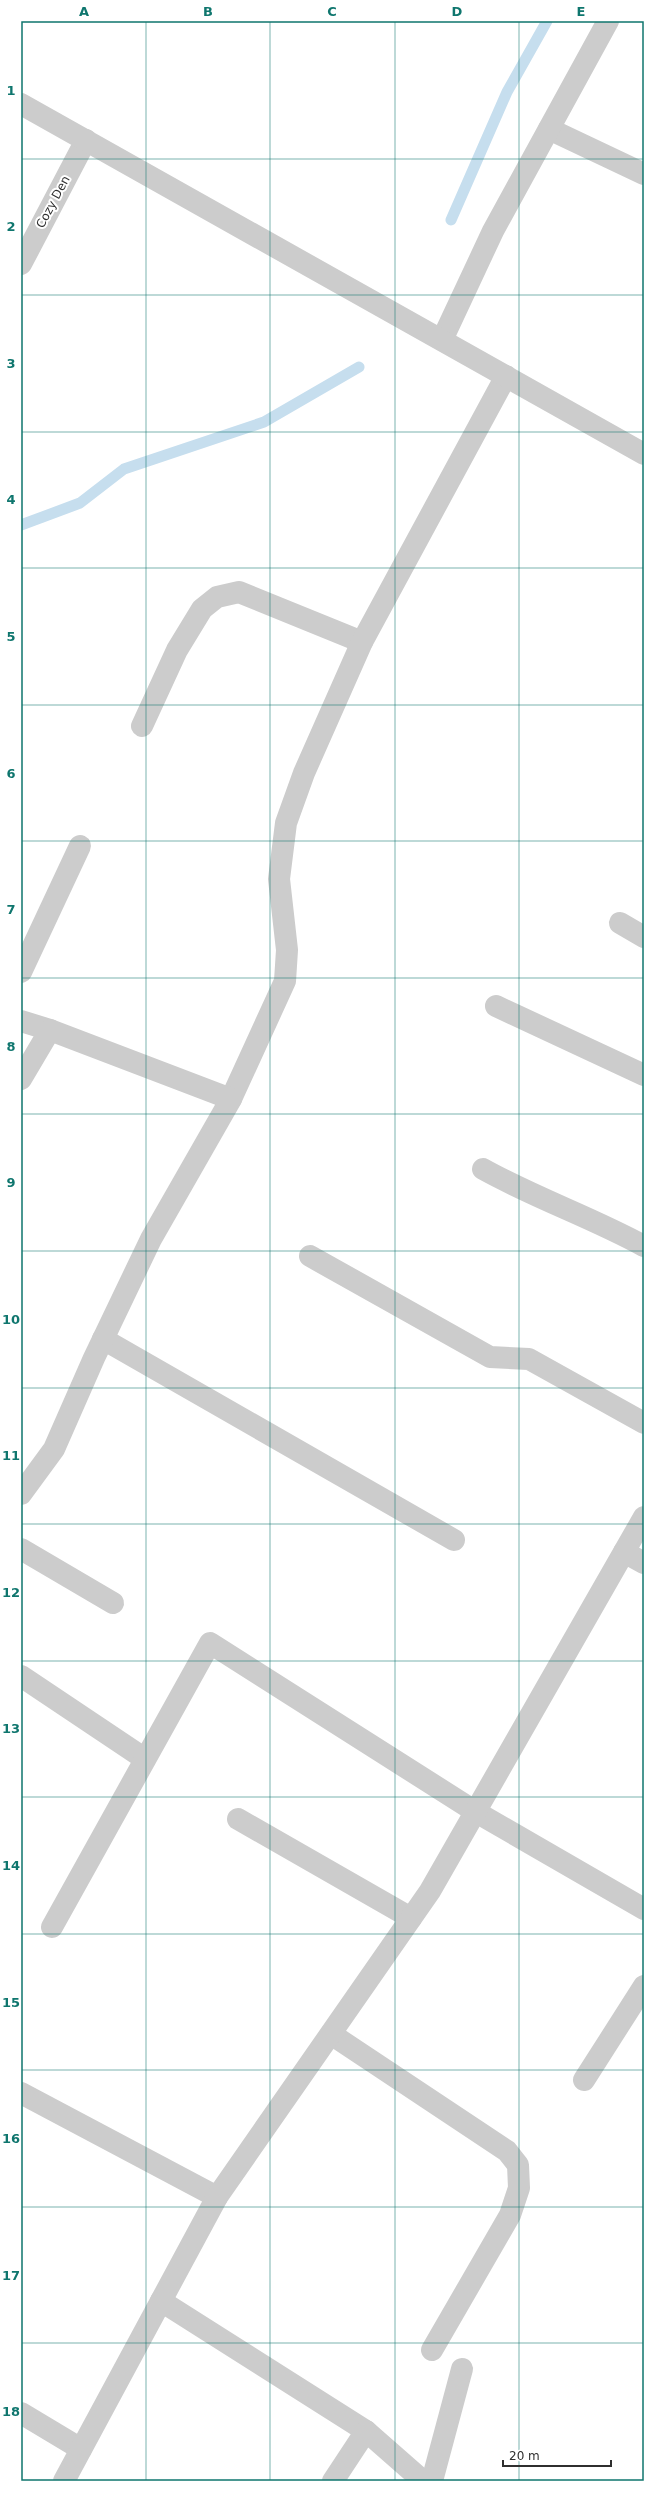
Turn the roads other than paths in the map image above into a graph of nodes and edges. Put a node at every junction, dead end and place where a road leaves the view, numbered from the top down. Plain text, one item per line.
1 (608, 21) edge
2 (21, 104) edge
3 (549, 129) junction
4 (86, 140) junction
5 (644, 174) edge
6 (21, 264) edge
7 (442, 340) junction
8 (506, 376) junction
9 (644, 454) edge
10 (362, 642) junction
11 (142, 726) dead end
12 (80, 846) dead end
13 (620, 923) dead end
14 (644, 937) edge
15 (21, 972) edge
16 (496, 1006) dead end
17 (21, 1020) edge
18 (50, 1030) junction
19 (644, 1075) edge
20 (21, 1079) edge
21 (231, 1099) junction
22 (482, 1169) dead end
23 (644, 1246) edge
24 (310, 1256) dead end
25 (103, 1339) junction
26 (644, 1423) edge
27 (21, 1494) edge
28 (644, 1517) edge
29 (454, 1540) dead end
30 (21, 1549) edge
31 (624, 1552) junction
32 (644, 1563) edge
33 (113, 1603) dead end
34 (21, 1676) edge
35 (145, 1759) junction
36 (476, 1812) junction
37 (238, 1819) dead end
38 (644, 1909) edge
39 (412, 1918) junction
40 (52, 1927) dead end
41 (644, 1986) edge
42 (330, 2034) junction
43 (584, 2080) dead end
44 (21, 2093) edge
45 (217, 2197) junction
46 (161, 2301) junction
47 (432, 2350) dead end
48 (462, 2369) dead end
49 (21, 2413) edge
50 (366, 2431) junction
51 (81, 2449) junction
52 (64, 2481) edge
53 (333, 2481) edge
54 (423, 2481) edge
55 (432, 2481) edge

1 - 3 street
2 - 4 street
3 - 5 street
3 - 7 street
4 - 6 street, Cozy Den
4 - 7 street
7 - 8 street
8 - 9 street
8 - 10 street
10 - 11 street
10 - 21 street
12 - 15 street
13 - 14 street
16 - 19 street
17 - 18 street
18 - 20 street
18 - 21 street
21 - 25 street
22 - 23 street
24 - 26 street
25 - 27 street
25 - 29 street
28 - 31 street
30 - 33 street
31 - 32 street
31 - 36 street
34 - 35 street
35 - 36 street
35 - 40 street
36 - 38 street
36 - 39 street
37 - 39 street
39 - 42 street
41 - 43 street
42 - 45 street
42 - 47 street
44 - 45 street
45 - 46 street
46 - 50 street
46 - 51 street
48 - 55 street
49 - 51 street
50 - 53 street
50 - 54 street
51 - 52 street

